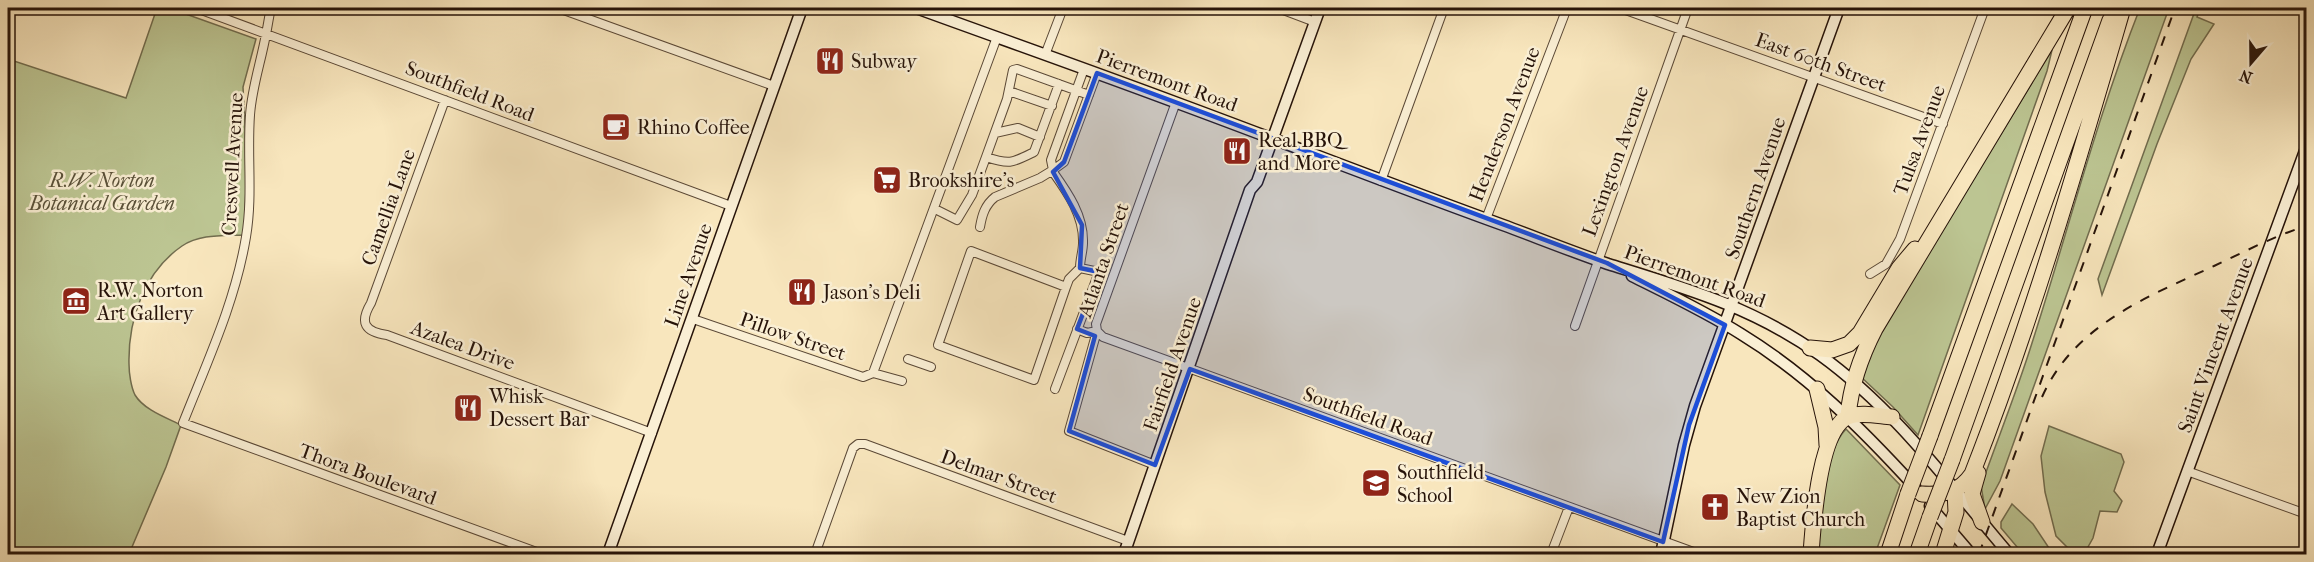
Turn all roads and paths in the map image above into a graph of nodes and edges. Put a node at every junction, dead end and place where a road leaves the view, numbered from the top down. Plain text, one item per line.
1 (196, 8) edge
2 (271, 8) edge
3 (558, 8) edge
4 (802, 8) edge
5 (915, 8) edge
6 (1063, 8) edge
7 (1278, 8) edge
8 (1320, 8) edge
9 (1444, 8) edge
10 (1567, 8) edge
11 (1620, 8) edge
12 (1688, 8) edge
13 (1839, 8) edge
14 (1985, 8) edge
15 (2068, 8) edge
16 (2085, 8) edge
17 (2115, 8) edge
18 (2123, 8) edge
19 (1315, 22) junction
20 (1681, 28) junction
21 (267, 34) junction
22 (997, 37) junction
23 (1046, 55) junction
24 (1084, 69) junction
25 (1097, 73) junction
26 (1814, 77) junction
27 (1059, 84) junction
28 (774, 86) junction
29 (1076, 90) junction
30 (1009, 91) junction
31 (1089, 95) junction
32 (445, 100) junction
33 (1176, 102) junction
34 (1052, 106) junction
35 (1943, 124) junction
36 (995, 133) junction
37 (1040, 137) junction
38 (1273, 139) junction
39 (2307, 148) edge
40 (986, 157) junction
41 (1053, 171) junction
42 (1381, 181) junction
43 (731, 206) junction
44 (935, 209) junction
45 (1946, 212) junction
46 (1486, 219) junction
47 (980, 227) dead end
48 (1602, 262) junction
49 (1080, 268) junction
50 (1870, 274) dead end
51 (1066, 287) junction
52 (1732, 305) junction
53 (693, 319) junction
54 (366, 325) joint
55 (1725, 325) junction
56 (1575, 326) dead end
57 (1077, 329) junction
58 (1097, 330) junction
59 (1810, 348) junction
60 (908, 359) dead end
61 (931, 367) dead end
62 (875, 369) junction
63 (1190, 369) junction
64 (902, 381) dead end
65 (1853, 381) junction
66 (1055, 389) dead end
67 (1817, 389) junction
68 (1848, 416) junction
69 (1892, 417) junction
70 (183, 423) joint
71 (652, 433) junction
72 (1827, 450) junction
73 (1976, 464) junction
74 (1155, 465) junction
75 (2187, 471) junction
76 (1956, 491) junction
77 (1915, 494) junction
78 (1569, 507) junction
79 (2307, 514) edge
80 (1982, 522) junction
81 (1951, 531) junction
82 (1128, 541) junction
83 (1663, 542) junction
84 (542, 555) edge
85 (608, 555) edge
86 (814, 555) edge
87 (1124, 555) edge
88 (1551, 555) edge
89 (1661, 555) edge
90 (1699, 555) edge
91 (1811, 555) edge
92 (1887, 555) edge
93 (1917, 555) edge
94 (1943, 555) edge
95 (1971, 555) edge
96 (2009, 555) edge
97 (2157, 555) edge

1 - 21 street, Southfield Road
2 - 21 street, Creswell Avenue
3 - 28 street
4 - 28 main road, Line Avenue
5 - 22 main road, Pierremont Road
6 - 23 street
7 - 19 street
8 - 19 main road, Fairfield Avenue
9 - 42 street
10 - 46 street, Henderson Avenue
11 - 20 street, East 60th Street
12 - 20 street, Lexington Avenue
13 - 26 main road, Southern Avenue
14 - 35 street, Tulsa Avenue
15 - 45 highway
16 - 77 highway, bridge
17 - 93 highway, bridge
18 - 73 highway
19 - 38 main road, Fairfield Avenue
20 - 26 street, East 60th Street
20 - 48 street, Lexington Avenue
21 - 32 street, Southfield Road
21 - 70 street, Creswell Avenue
22 - 23 main road, Pierremont Road
22 - 44 street
23 - 24 main road, Pierremont Road
24 - 25 main road, Pierremont Road
24 - 29 street
25 - 31 street
25 - 33 main road, Pierremont Road
26 - 35 street, East 60th Street
26 - 52 main road, Southern Avenue
27 - 29 street
27 - 30 street
27 - 34 street
28 - 43 main road, Line Avenue
29 - 31 street
29 - 41 street
30 - 34 street
30 - 36 street
31 - 41 street
32 - 43 street, Southfield Road
32 - 54 street, Camellia Lane
33 - 38 main road, Pierremont Road
33 - 58 street, Atlanta Street
34 - 37 street
35 - 50 street, Tulsa Avenue
36 - 37 street
36 - 40 street
37 - 40 street
38 - 42 main road, Pierremont Road
38 - 63 main road, Fairfield Avenue
39 - 75 main road, Saint Vincent Avenue
40 - 44 street
41 - 47 street
41 - 49 street
42 - 46 main road, Pierremont Road
43 - 53 main road, Line Avenue
44 - 62 street
45 - 59 highway
45 - 65 highway
46 - 48 main road, Pierremont Road
48 - 52 main road, Pierremont Road
48 - 55 main road, Pierremont Road
48 - 56 street, Lexington Avenue
49 - 51 street
49 - 57 street
51 - 51 street
52 - 55 main road, Southern Avenue
52 - 59 main road, Pierremont Road
53 - 62 street, Pillow Street
53 - 71 main road, Line Avenue
54 - 71 street, Azalea Drive
55 - 67 main road, Pierremont Road
55 - 83 main road, Southern Avenue
57 - 58 street
57 - 66 street
58 - 63 street, Southfield Road
58 - 74 street, Atlanta Street
59 - 65 main road, Pierremont Road
60 - 61 street
62 - 64 street, Pillow Street
63 - 74 main road, Fairfield Avenue
63 - 78 street, Southfield Road
65 - 68 highway
65 - 69 main road, Pierremont Road
67 - 68 main road, Pierremont Road
67 - 72 highway
68 - 69 highway
68 - 72 highway
68 - 77 main road, Pierremont Road
69 - 76 main road, Pierremont Road
70 - 84 street, Thora Boulevard
71 - 85 main road, Line Avenue
72 - 91 highway
73 - 76 highway
73 - 80 highway
74 - 82 main road, Fairfield Avenue
75 - 79 street
75 - 97 main road, Saint Vincent Avenue
76 - 77 highway
76 - 80 main road, Pierremont Road
76 - 81 highway
77 - 81 main road, Pierremont Road
77 - 92 highway
78 - 83 street, Southfield Road
78 - 88 street
80 - 96 main road, Pierremont Road
81 - 94 highway
81 - 95 main road, Pierremont Road
82 - 86 street, Delmar Street
82 - 87 main road, Fairfield Avenue
83 - 89 main road, Southern Avenue
83 - 90 street, Southfield Road

